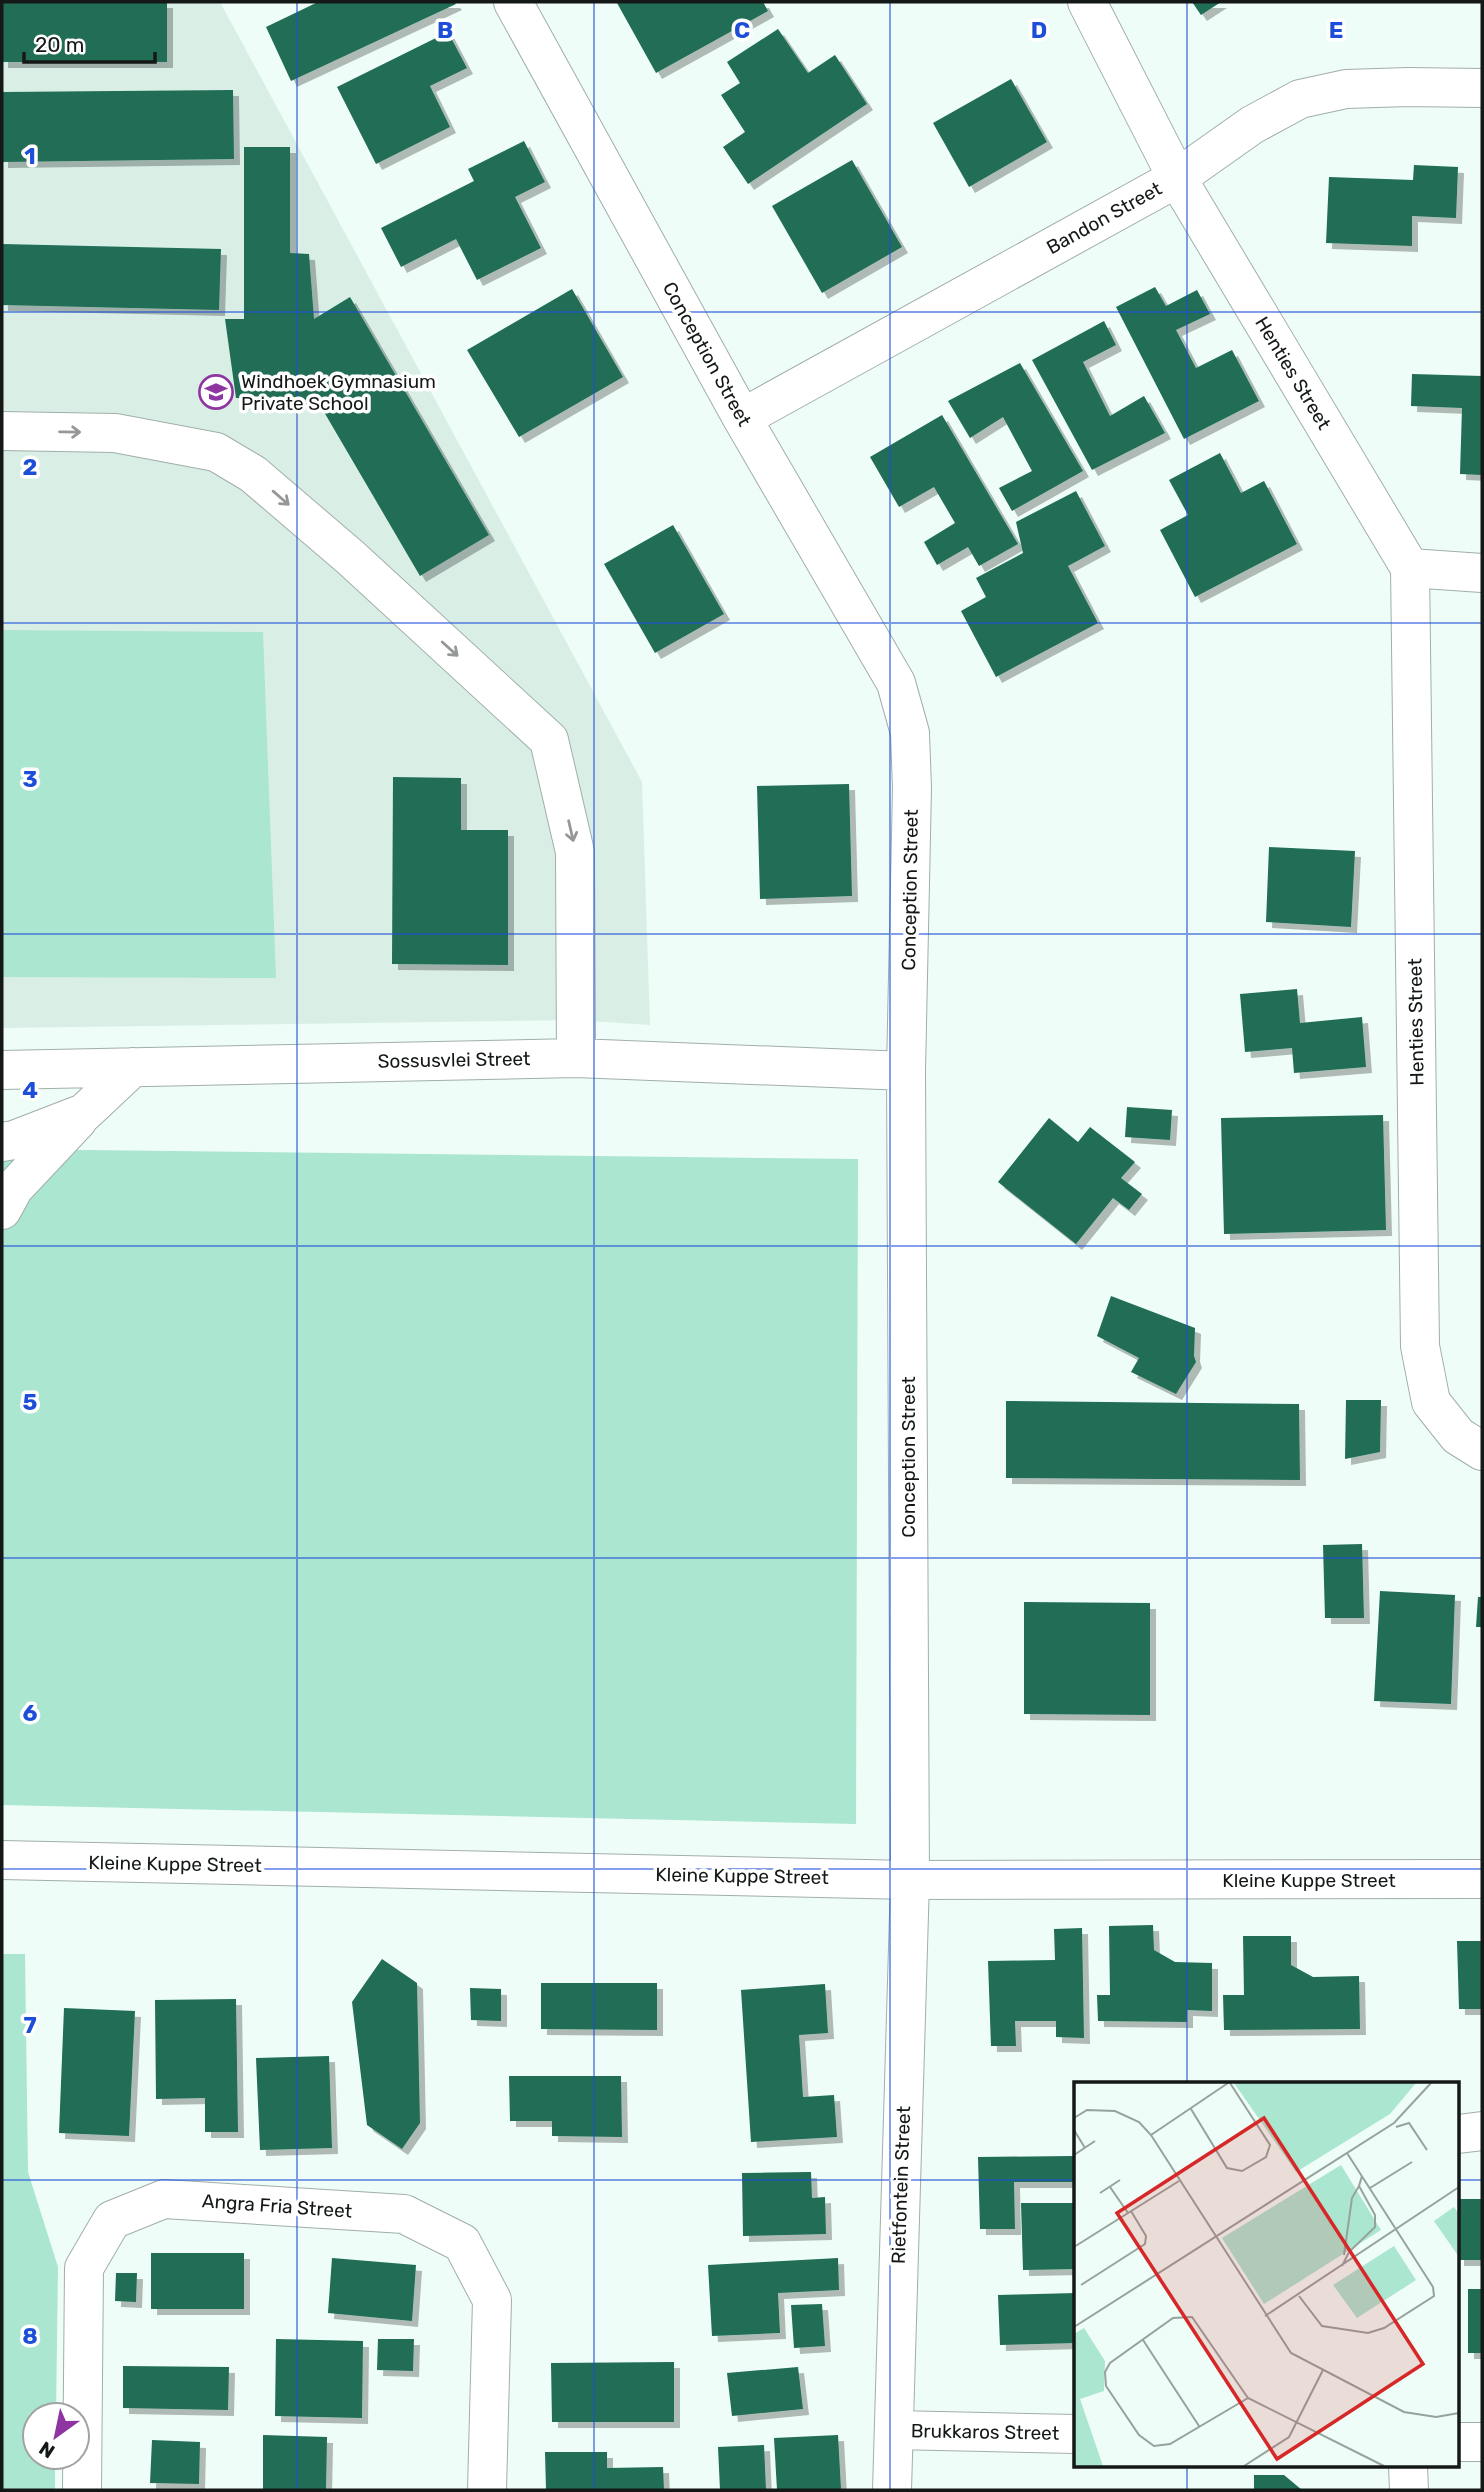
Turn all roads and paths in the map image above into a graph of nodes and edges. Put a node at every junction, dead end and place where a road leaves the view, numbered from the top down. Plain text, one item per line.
1 (513, 2) edge
2 (1087, 2) edge
3 (1482, 88) edge
4 (1177, 178) junction
5 (742, 418) junction
6 (2, 431) edge
7 (1410, 568) junction
8 (1482, 573) edge
9 (576, 1058) junction
10 (133, 1067) junction
11 (2, 1070) edge
12 (906, 1071) junction
13 (85, 1113) junction
14 (2, 1142) edge
15 (2, 1210) edge
16 (1482, 1451) edge
17 (2, 1860) edge
18 (910, 1880) junction
19 (1482, 1880) edge
20 (1482, 2131) edge
21 (1460, 2134) edge
22 (894, 2430) junction
23 (1074, 2434) edge
24 (1460, 2442) edge
25 (1482, 2442) edge
26 (1408, 2468) edge
27 (82, 2490) edge
28 (487, 2490) edge
29 (892, 2490) edge
30 (1409, 2490) edge

1 - 5 street, Conception Street
2 - 4 street, Henties Street
3 - 4 street, Bandon Street
4 - 5 street, Bandon Street
4 - 7 street, Henties Street
5 - 12 street, Conception Street
6 -> 9 street
7 - 8 street
7 - 16 street, Henties Street
9 - 10 street, Sossusvlei Street
9 - 12 street, Sossusvlei Street
10 - 11 street, Sossusvlei Street
10 - 13 street
12 - 18 street, Conception Street
13 - 14 street
13 - 15 street
17 - 18 street, Kleine Kuppe Street
18 - 19 street, Kleine Kuppe Street
18 - 22 street, Rietfontein Street
20 - 21 street
22 - 23 street, Brukkaros Street
22 - 29 street, Rietfontein Street
24 - 25 street
26 - 30 street
27 - 28 street, Angra Fria Street

